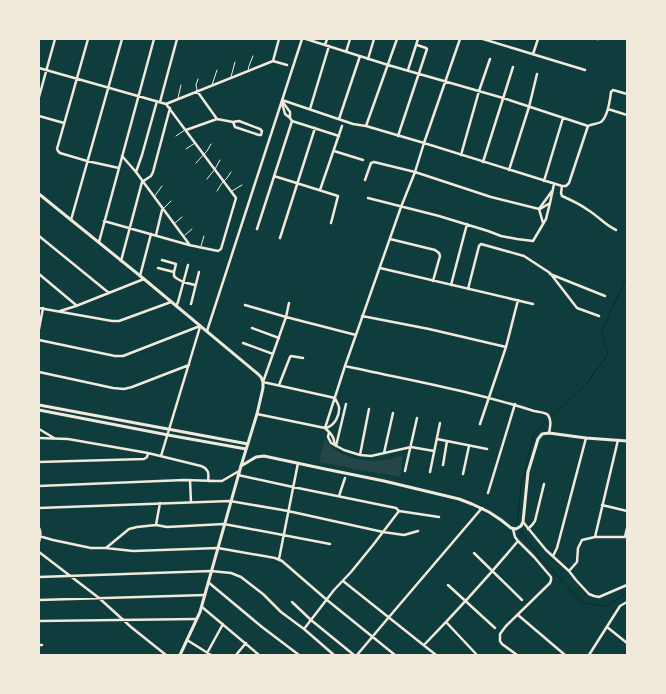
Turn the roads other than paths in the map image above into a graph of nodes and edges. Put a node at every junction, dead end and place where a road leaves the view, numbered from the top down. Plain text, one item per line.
1 (55, 39) edge
2 (88, 39) edge
3 (122, 39) edge
4 (154, 39) edge
5 (177, 39) edge
6 (279, 39) edge
7 (302, 39) edge
8 (306, 39) edge
9 (327, 39) edge
10 (350, 39) edge
11 (374, 39) edge
12 (397, 39) edge
13 (418, 39) edge
14 (460, 39) edge
15 (483, 39) edge
16 (538, 39) edge
17 (417, 44) junction
18 (325, 45) junction
19 (329, 46) junction
20 (346, 52) junction
21 (534, 54) junction
22 (252, 56) dead end
23 (360, 56) junction
24 (368, 58) junction
25 (273, 60) junction
26 (490, 60) dead end
27 (235, 62) dead end
28 (287, 65) dead end
29 (388, 65) junction
30 (513, 67) dead end
31 (39, 68) edge
32 (46, 70) junction
33 (217, 70) dead end
34 (408, 70) junction
35 (585, 70) dead end
36 (248, 71) junction
37 (419, 73) junction
38 (538, 74) dead end
39 (77, 78) junction
40 (230, 78) junction
41 (198, 79) dead end
42 (446, 81) junction
43 (181, 85) dead end
44 (212, 86) junction
45 (108, 87) junction
46 (197, 91) junction
47 (479, 91) junction
48 (627, 94) edge
49 (139, 96) junction
50 (39, 97) edge
51 (502, 98) junction
52 (177, 100) junction
53 (159, 101) junction
54 (282, 101) junction
55 (166, 104) junction
56 (529, 107) junction
57 (170, 108) junction
58 (608, 109) junction
59 (310, 110) junction
60 (627, 115) edge
61 (39, 116) edge
62 (563, 118) junction
63 (217, 119) junction
64 (339, 119) junction
65 (292, 121) junction
66 (232, 122) junction
67 (64, 123) junction
68 (342, 126) dead end
69 (366, 126) junction
70 (588, 126) junction
71 (315, 128) junction
72 (186, 130) junction
73 (176, 136) dead end
74 (339, 136) junction
75 (398, 136) junction
76 (195, 142) junction
77 (424, 143) junction
78 (211, 144) dead end
79 (186, 149) dead end
80 (334, 151) junction
81 (204, 154) junction
82 (461, 155) junction
83 (122, 156) junction
84 (87, 160) junction
85 (220, 160) dead end
86 (363, 160) dead end
87 (483, 162) junction
88 (196, 163) dead end
89 (119, 168) junction
90 (215, 169) junction
91 (509, 170) junction
92 (136, 172) junction
93 (231, 172) dead end
94 (415, 172) junction
95 (274, 176) junction
96 (207, 179) dead end
97 (365, 180) dead end
98 (224, 181) junction
99 (544, 181) junction
100 (142, 182) junction
101 (298, 183) junction
102 (554, 184) junction
103 (242, 185) dead end
104 (162, 186) dead end
105 (562, 186) junction
106 (553, 189) junction
107 (320, 190) junction
108 (217, 191) dead end
109 (231, 192) junction
110 (39, 194) edge
111 (154, 197) junction
112 (368, 198) dead end
113 (171, 201) dead end
114 (550, 204) junction
115 (401, 207) junction
116 (162, 209) junction
117 (539, 209) junction
118 (182, 217) dead end
119 (71, 220) junction
120 (104, 221) junction
121 (330, 223) dead end
122 (174, 224) junction
123 (467, 224) junction
124 (543, 224) junction
125 (130, 228) junction
126 (257, 228) dead end
127 (192, 229) dead end
128 (616, 230) dead end
129 (151, 234) junction
130 (156, 235) junction
131 (39, 236) edge
132 (204, 236) dead end
133 (183, 237) junction
134 (280, 238) dead end
135 (390, 239) junction
136 (99, 242) junction
137 (189, 245) junction
138 (201, 247) junction
139 (121, 260) junction
140 (162, 260) dead end
141 (188, 265) dead end
142 (158, 268) dead end
143 (380, 268) junction
144 (174, 272) junction
145 (199, 272) dead end
146 (550, 273) junction
147 (39, 274) edge
148 (140, 276) junction
149 (144, 279) junction
150 (433, 281) junction
151 (183, 282) junction
152 (195, 285) junction
153 (451, 285) junction
154 (468, 289) junction
155 (109, 293) junction
156 (606, 296) dead end
157 (518, 300) junction
158 (172, 302) junction
159 (289, 303) dead end
160 (191, 304) dead end
161 (533, 304) dead end
162 (246, 305) dead end
163 (76, 306) junction
164 (176, 306) junction
165 (41, 308) edge
166 (59, 311) junction
167 (362, 316) junction
168 (598, 316) dead end
169 (286, 317) junction
170 (200, 326) junction
171 (252, 328) dead end
172 (39, 329) edge
173 (207, 331) junction
174 (356, 335) junction
175 (278, 338) junction
176 (39, 340) edge
177 (243, 343) dead end
178 (506, 346) junction
179 (273, 354) junction
180 (303, 358) dead end
181 (189, 365) junction
182 (345, 366) junction
183 (39, 372) edge
184 (263, 382) junction
185 (279, 385) junction
186 (489, 397) junction
187 (334, 398) junction
188 (39, 404) edge
189 (346, 404) dead end
190 (515, 404) junction
191 (369, 409) dead end
192 (39, 410) edge
193 (393, 413) dead end
194 (257, 414) junction
195 (417, 418) dead end
196 (440, 423) dead end
197 (480, 424) dead end
198 (325, 428) junction
199 (39, 429) edge
200 (169, 430) junction
201 (549, 433) junction
202 (168, 435) junction
203 (39, 438) edge
204 (54, 438) junction
205 (437, 438) junction
206 (586, 438) junction
207 (618, 440) junction
208 (447, 441) junction
209 (627, 441) edge
210 (248, 444) junction
211 (335, 445) junction
212 (469, 446) junction
213 (410, 447) junction
214 (246, 449) junction
215 (487, 449) dead end
216 (434, 451) junction
217 (148, 453) junction
218 (384, 454) junction
219 (360, 455) junction
220 (161, 456) junction
221 (39, 462) edge
222 (298, 463) junction
223 (443, 465) dead end
224 (241, 466) junction
225 (405, 471) dead end
226 (430, 472) dead end
227 (239, 473) junction
228 (463, 474) dead end
229 (345, 478) dead end
230 (190, 480) junction
231 (208, 481) junction
232 (544, 484) dead end
233 (39, 486) edge
234 (293, 488) junction
235 (488, 493) dead end
236 (339, 496) junction
237 (230, 501) junction
238 (191, 502) junction
239 (160, 503) junction
240 (602, 505) junction
241 (39, 508) edge
242 (482, 508) junction
243 (288, 511) junction
244 (399, 511) junction
245 (627, 511) edge
246 (439, 517) dead end
247 (523, 522) junction
248 (224, 524) junction
249 (156, 525) junction
250 (39, 528) edge
251 (516, 528) junction
252 (627, 528) edge
253 (528, 529) junction
254 (418, 531) dead end
255 (383, 532) junction
256 (283, 535) junction
257 (40, 536) edge
258 (594, 537) junction
259 (518, 541) junction
260 (39, 542) edge
261 (330, 544) dead end
262 (106, 548) junction
263 (218, 548) junction
264 (39, 552) edge
265 (474, 553) dead end
266 (552, 556) junction
267 (279, 559) junction
268 (211, 571) junction
269 (569, 571) junction
270 (492, 572) junction
271 (69, 576) junction
272 (39, 577) edge
273 (343, 581) junction
274 (208, 582) junction
275 (448, 585) dead end
276 (627, 585) edge
277 (205, 595) junction
278 (99, 598) junction
279 (39, 600) edge
280 (327, 600) junction
281 (522, 600) dead end
282 (466, 601) junction
283 (292, 602) dead end
284 (627, 602) edge
285 (202, 607) junction
286 (518, 615) junction
287 (389, 617) junction
288 (197, 619) junction
289 (123, 620) junction
290 (311, 620) junction
291 (39, 621) edge
292 (446, 622) junction
293 (222, 624) junction
294 (607, 627) junction
295 (495, 628) dead end
296 (304, 629) junction
297 (373, 637) junction
298 (187, 640) junction
299 (246, 643) junction
300 (627, 643) edge
301 (424, 645) junction
302 (207, 654) edge
303 (166, 655) edge
304 (180, 655) edge
305 (211, 655) edge
306 (236, 655) edge
307 (259, 655) edge
308 (299, 655) edge
309 (334, 655) edge
310 (356, 655) edge
311 (395, 655) edge
312 (436, 655) edge
313 (477, 655) edge
314 (517, 655) edge
315 (565, 655) edge
316 (589, 655) edge

1 - 32 street
2 - 39 street
3 - 45 street
4 - 49 street
5 - 53 street
6 - 25 street
7 - 54 street
8 - 18 street
9 - 18 street
10 - 20 street
11 - 24 street
12 - 29 street
13 - 17 street
14 - 42 street
15 - 21 street
16 - 21 street
17 - 34 street
17 - 37 street
18 - 19 street
19 - 20 street
19 - 59 street
20 - 23 street
21 - 35 street
22 - 36 lane
23 - 24 street
23 - 64 street
24 - 29 street
25 - 28 street
25 - 36 street
26 - 47 street
27 - 40 lane
29 - 34 street
29 - 69 street
30 - 51 street
31 - 32 street
32 - 39 street
32 - 50 street
33 - 44 lane
34 - 37 street
36 - 40 street
37 - 42 street
37 - 75 street
38 - 56 street
39 - 45 street
39 - 67 street
40 - 44 street
41 - 46 lane
42 - 47 street
42 - 77 street
43 - 52 lane
44 - 46 street
45 - 49 street
45 - 84 street
46 - 52 street
46 - 63 street
47 - 51 street
47 - 82 street
48 - 58 street
49 - 53 street
49 - 83 street
51 - 56 street
51 - 87 street
52 - 55 street
53 - 55 street
53 - 92 street
54 - 59 street
54 - 65 street
54 - 173 street
55 - 57 street
56 - 62 street
56 - 91 street
57 - 72 street
57 - 100 street
58 - 60 street
58 - 70 street
59 - 64 street
61 - 67 street
62 - 70 street
62 - 99 street
63 - 66 street
63 - 72 street
64 - 69 street
65 - 71 street
65 - 95 street
66 - 66 street
67 - 84 street
68 - 74 street
69 - 75 street
70 - 105 street
71 - 74 street
71 - 101 street
72 - 73 lane
72 - 76 street
74 - 80 street
75 - 77 street
76 - 79 lane
76 - 81 street
77 - 82 street
77 - 94 street
78 - 81 lane
80 - 86 street
80 - 107 street
81 - 88 lane
81 - 90 street
82 - 87 street
83 - 89 street
83 - 92 street
84 - 89 street
84 - 119 street
85 - 90 lane
87 - 91 street
89 - 120 street
90 - 96 lane
90 - 98 street
91 - 99 street
92 - 100 street
93 - 98 lane
94 - 97 street
94 - 115 street
94 - 117 street
95 - 101 street
95 - 126 street
98 - 108 lane
98 - 109 street
99 - 102 street
100 - 111 street
100 - 125 street
101 - 107 street
101 - 134 street
102 - 105 street
102 - 106 street
103 - 109 lane
104 - 111 lane
105 - 128 street
106 - 114 street
106 - 117 street
107 - 121 street
109 - 138 street
110 - 119 main road
111 - 116 street
112 - 115 street
113 - 116 lane
114 - 117 street
114 - 124 street
115 - 123 street
115 - 135 street
116 - 122 street
116 - 130 street
117 - 124 street
118 - 122 lane
119 - 136 main road
120 - 125 street
120 - 136 street
122 - 133 street
123 - 124 street
123 - 153 street
125 - 129 street
125 - 139 street
127 - 133 lane
129 - 130 street
129 - 148 street
130 - 137 street
131 - 155 street
132 - 138 lane
133 - 137 street
135 - 143 street
135 - 150 street
136 - 139 main road
137 - 138 street
139 - 148 main road
140 - 144 street
141 - 151 street
142 - 144 street
143 - 150 street
143 - 167 street
144 - 151 street
145 - 152 street
146 - 154 street
146 - 156 street
146 - 168 street
147 - 163 street
148 - 149 main road
149 - 155 street
149 - 158 main road
150 - 153 street
151 - 152 street
151 - 164 street
152 - 160 street
153 - 154 street
154 - 157 street
155 - 163 street
157 - 161 street
157 - 178 street
158 - 164 main road
158 - 166 street
159 - 169 street
162 - 169 street
163 - 166 street
164 - 170 main road
165 - 166 street
165 - 172 street
167 - 174 street
167 - 178 street
169 - 174 street
169 - 175 street
170 - 173 main road
170 - 176 street
170 - 181 street
171 - 175 street
173 - 184 main road
174 - 182 street
175 - 179 street
177 - 179 street
178 - 186 street
179 - 184 street
180 - 185 street
181 - 183 street
181 - 200 street
182 - 186 street
182 - 187 street
184 - 185 street
184 - 194 main road
185 - 187 street
186 - 190 street
186 - 197 street
187 - 198 street
187 - 198 street
188 - 200 main road
189 - 211 street
190 - 201 street
190 - 235 street
191 - 219 street
192 - 202 main road
193 - 218 street
194 - 198 street
194 - 210 main road
195 - 213 street
196 - 205 street
198 - 211 street
199 - 204 street
200 - 202 street
200 - 210 main road
201 - 206 main road
201 - 247 main road
202 - 214 main road
202 - 220 street
203 - 204 street
204 - 217 street
205 - 208 street
205 - 216 street
206 - 207 main road
206 - 266 street
207 - 209 main road
207 - 240 street
208 - 212 street
208 - 223 street
210 - 214 main road
211 - 219 street
212 - 215 street
212 - 228 street
213 - 216 street
213 - 218 street
213 - 225 street
214 - 224 main road
216 - 226 street
217 - 220 street
217 - 221 street
218 - 219 street
220 - 231 street
222 - 224 main road
222 - 234 street
222 - 242 main road
224 - 227 main road
227 - 231 street
227 - 234 street
227 - 237 main road
229 - 236 street
230 - 231 street
230 - 233 street
230 - 238 street
232 - 253 street
234 - 236 street
234 - 243 street
236 - 244 street
237 - 238 street
237 - 243 street
237 - 248 main road
238 - 239 street
239 - 241 street
239 - 249 street
240 - 245 street
240 - 258 street
242 - 251 main road
242 - 287 street
243 - 255 street
243 - 256 street
244 - 246 street
244 - 255 street
247 - 251 main road
247 - 253 street
248 - 249 street
248 - 256 street
248 - 263 main road
249 - 262 street
250 - 257 street
251 - 259 street
252 - 258 street
253 - 266 street
254 - 255 street
255 - 273 street
256 - 261 street
256 - 267 street
257 - 260 street
257 - 262 street
258 - 269 street
259 - 270 street
259 - 286 street
262 - 263 street
263 - 267 street
263 - 268 main road
264 - 271 street
265 - 270 street
266 - 269 street
267 - 280 street
268 - 271 street
268 - 274 main road
268 - 296 street
269 - 276 street
270 - 281 street
270 - 282 street
271 - 272 street
271 - 278 street
273 - 280 street
273 - 287 street
274 - 277 main road
274 - 308 street
275 - 282 street
277 - 278 street
277 - 285 main road
278 - 279 street
278 - 289 street
280 - 290 street
280 - 297 street
282 - 292 street
282 - 295 street
283 - 290 street
284 - 294 street
285 - 288 main road
285 - 293 street
286 - 314 street
286 - 315 street
287 - 297 street
287 - 301 street
288 - 289 street
288 - 298 main road
289 - 291 street
289 - 303 street
290 - 296 street
290 - 310 street
292 - 301 street
292 - 313 street
293 - 299 street
293 - 302 street
294 - 300 street
294 - 316 street
296 - 309 street
297 - 310 street
297 - 311 street
298 - 302 street
298 - 304 main road
299 - 306 street
299 - 307 street
301 - 312 street
302 - 305 street

